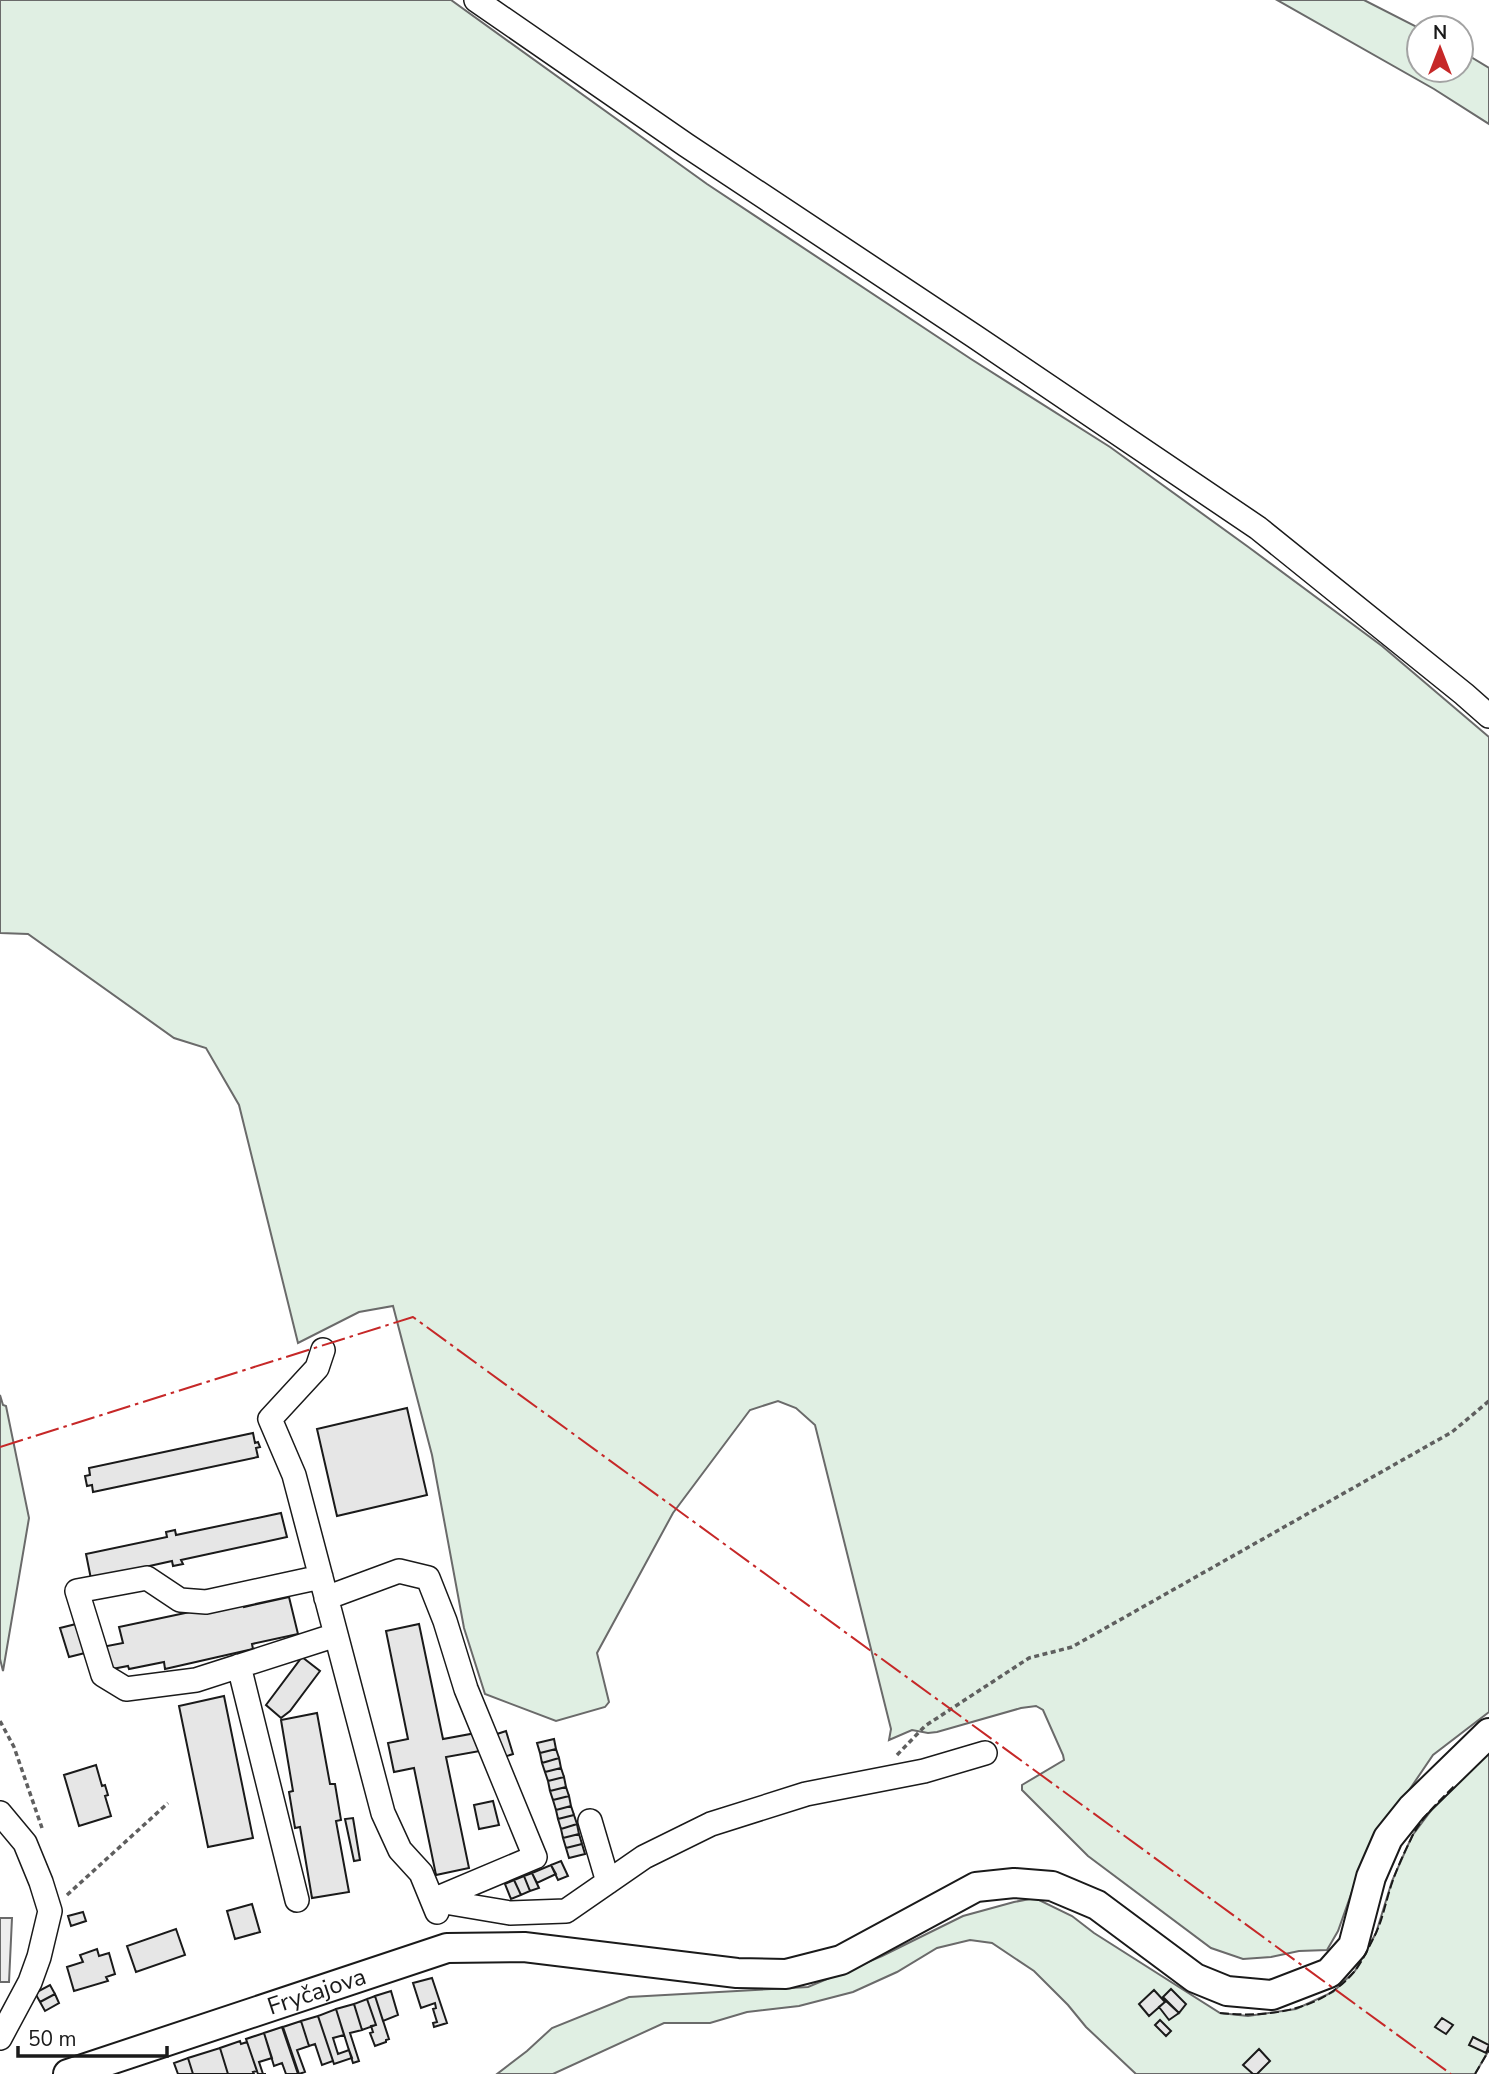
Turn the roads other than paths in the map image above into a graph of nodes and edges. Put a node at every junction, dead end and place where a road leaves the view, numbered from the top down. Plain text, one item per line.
1 (477, 0) edge
2 (1489, 716) edge
3 (323, 1350) dead end
4 (323, 1588) junction
5 (336, 1635) junction
6 (239, 1666) junction
7 (1489, 1733) edge
8 (985, 1753) dead end
9 (0, 1813) edge
10 (590, 1821) dead end
11 (608, 1882) junction
12 (298, 1900) dead end
13 (435, 1907) junction
14 (0, 2038) edge
15 (68, 2074) edge

1 - 2 street
3 - 4 street
4 - 5 street
4 - 6 street
4 - 13 street
5 - 6 street
5 - 13 street
6 - 12 street
7 - 15 main road, Fryčajova
8 - 11 street
9 - 14 street
10 - 11 street
11 - 13 street

